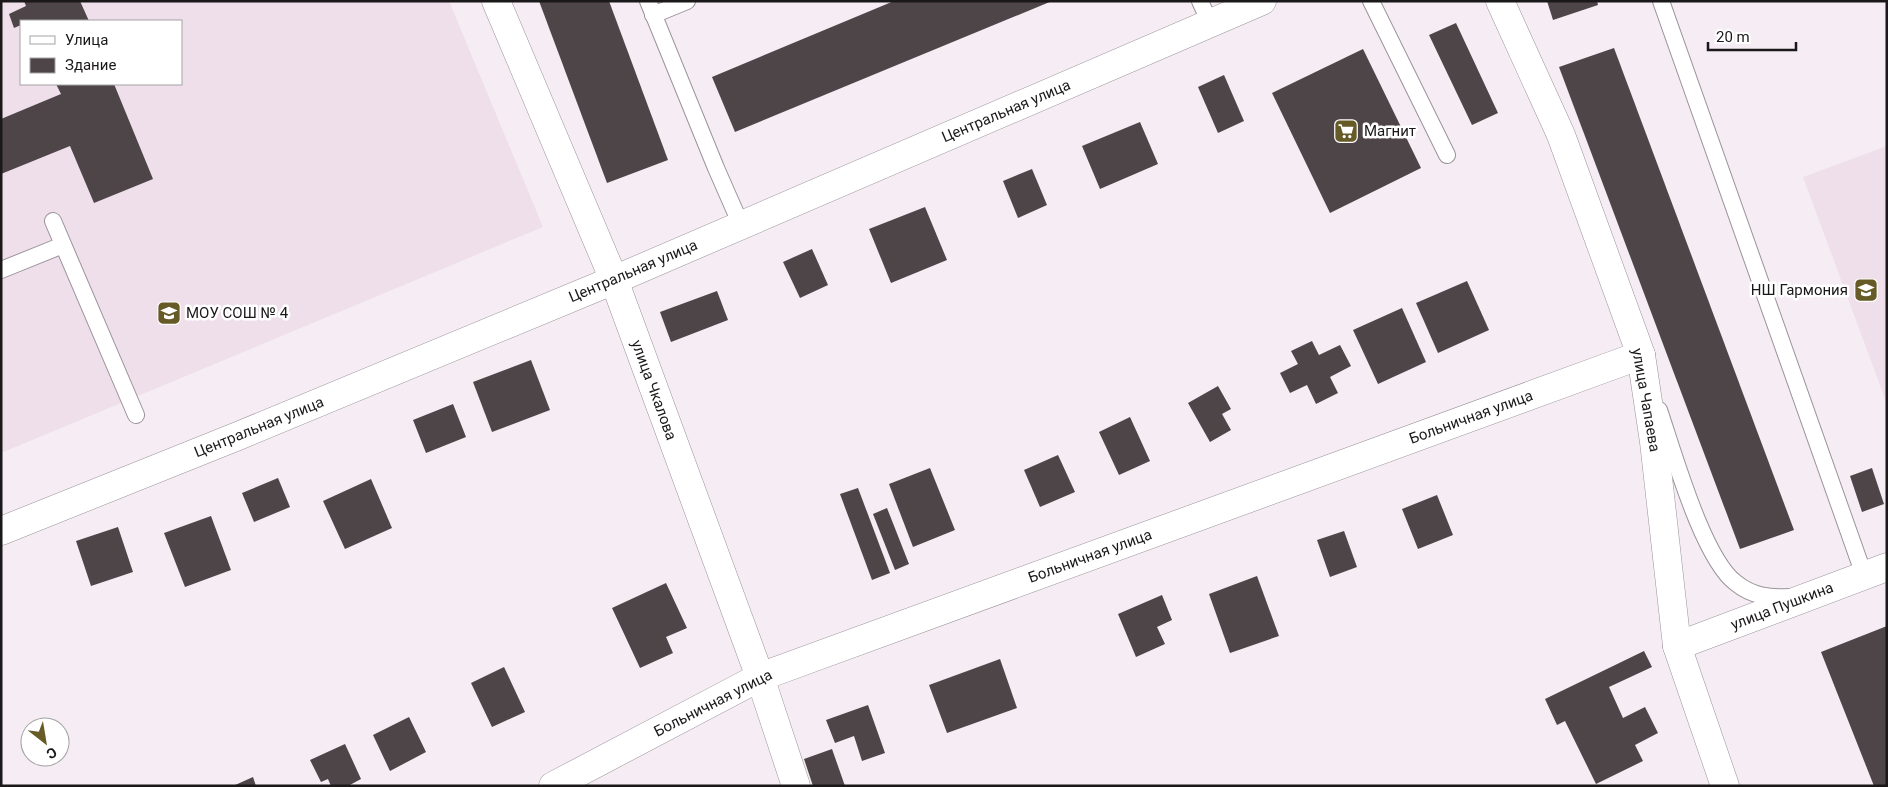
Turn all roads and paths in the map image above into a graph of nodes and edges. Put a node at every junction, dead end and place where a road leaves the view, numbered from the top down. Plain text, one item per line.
1 (496, 1) edge
2 (687, 1) edge
3 (1262, 1) edge
4 (1371, 1) edge
5 (1500, 1) edge
6 (1660, 1) edge
7 (650, 8) edge
8 (1205, 12) edge
9 (1447, 155) dead end
10 (53, 221) dead end
11 (741, 225) junction
12 (63, 245) junction
13 (1, 270) edge
14 (614, 280) junction
15 (1641, 355) junction
16 (136, 415) dead end
17 (1, 531) edge
18 (1875, 571) edge
19 (1812, 595) junction
20 (1677, 646) junction
21 (760, 676) junction
22 (553, 786) edge
23 (796, 786) edge
24 (1725, 786) edge

1 - 14 street, улица Чкалова
2 - 7 lane
3 - 8 street, Центральная улица
4 - 9 lane
5 - 15 street, улица Чапаева
6 - 18 lane
7 - 11 lane
8 - 11 street, Центральная улица
10 - 12 lane
11 - 14 street, Центральная улица
12 - 13 lane
12 - 16 lane
14 - 17 street, Центральная улица
14 - 21 street, улица Чкалова
15 - 19 lane
15 - 20 street, улица Чапаева
15 - 21 street, Больничная улица
18 - 19 street, улица Пушкина
19 - 20 street, улица Пушкина
20 - 24 street, улица Чапаева
21 - 22 street, Больничная улица
21 - 23 street, улица Чкалова

